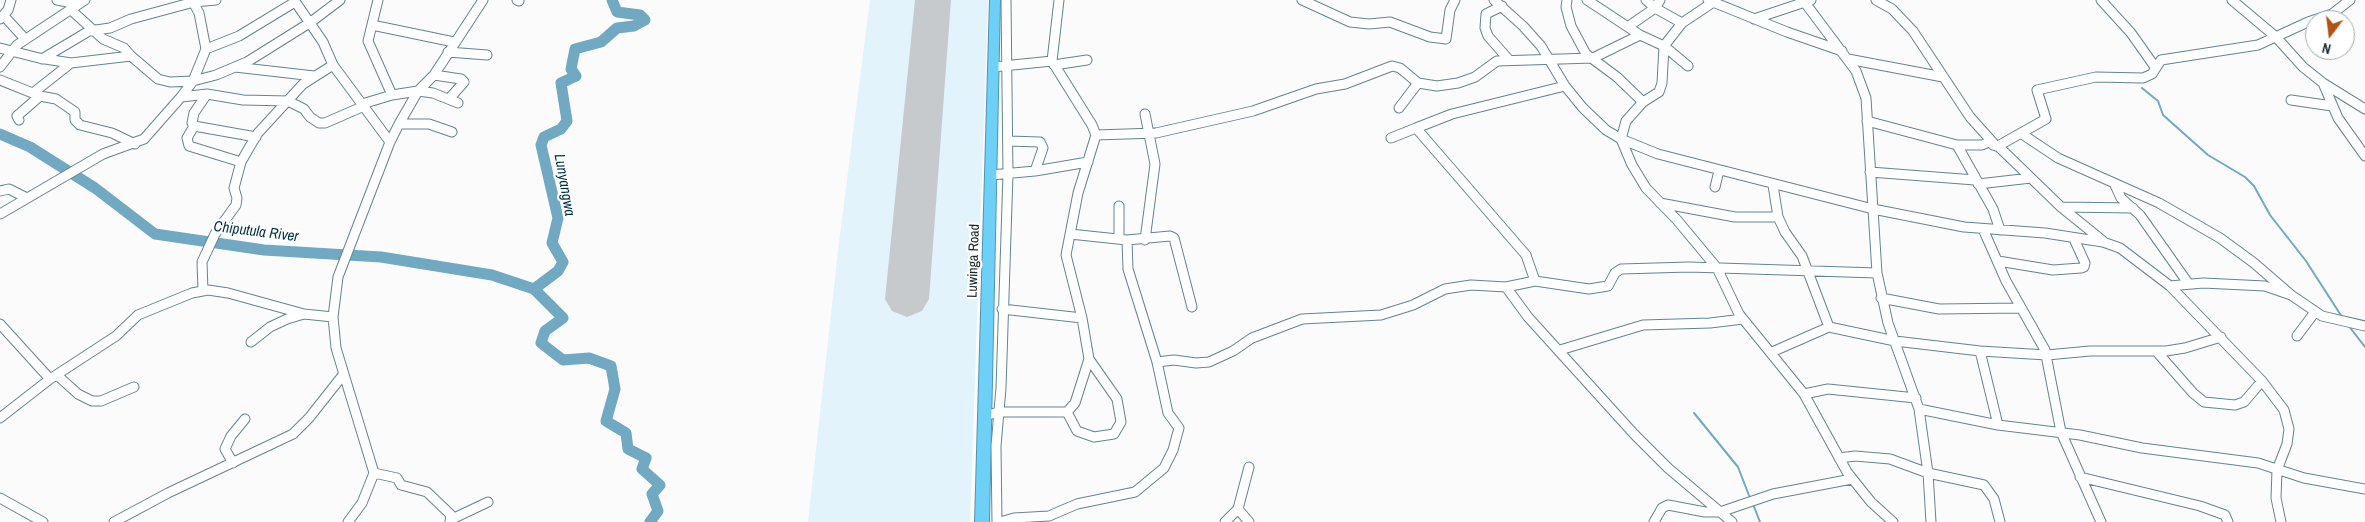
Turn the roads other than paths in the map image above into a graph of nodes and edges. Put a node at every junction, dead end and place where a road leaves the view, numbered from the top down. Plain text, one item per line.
1 (11, 0) edge
2 (57, 0) edge
3 (216, 0) edge
4 (340, 0) edge
5 (378, 0) edge
6 (483, 0) edge
7 (1059, 0) edge
8 (1302, 0) edge
9 (1455, 0) edge
10 (1494, 0) edge
11 (1568, 0) edge
12 (1587, 0) edge
13 (1646, 0) edge
14 (1660, 0) edge
15 (1806, 0) edge
16 (1876, 0) edge
17 (2101, 0) edge
18 (2232, 0) edge
19 (2350, 0) edge
20 (193, 1) edge
21 (295, 1) edge
22 (82, 2) edge
23 (1710, 2) edge
24 (1727, 3) edge
25 (1001, 4) edge
26 (1502, 6) junction
27 (1655, 8) junction
28 (70, 9) junction
29 (2, 18) edge
30 (1754, 19) junction
31 (311, 22) junction
32 (1682, 24) junction
33 (372, 25) junction
34 (1629, 26) junction
35 (94, 30) junction
36 (1640, 35) junction
37 (2276, 37) junction
38 (25, 39) junction
39 (454, 42) junction
40 (1664, 46) junction
41 (0, 48) edge
42 (206, 50) junction
43 (10, 52) junction
44 (448, 52) junction
45 (487, 55) dead end
46 (1845, 55) junction
47 (131, 56) junction
48 (1592, 58) junction
49 (42, 59) junction
50 (1087, 60) dead end
51 (1509, 60) junction
52 (1549, 60) junction
53 (71, 63) junction
54 (1053, 63) junction
55 (333, 65) junction
56 (1688, 66) dead end
57 (0, 67) edge
58 (235, 67) junction
59 (993, 67) junction
60 (1006, 67) junction
61 (2155, 67) junction
62 (434, 75) junction
63 (314, 76) junction
64 (1943, 77) junction
65 (0, 80) edge
66 (193, 82) junction
67 (1418, 83) junction
68 (2323, 83) junction
69 (1565, 86) junction
70 (418, 91) junction
71 (207, 94) junction
72 (36, 95) junction
73 (392, 95) junction
74 (181, 97) junction
75 (448, 99) junction
76 (2291, 100) dead end
77 (288, 101) junction
78 (1643, 102) junction
79 (458, 103) dead end
80 (363, 105) junction
81 (2332, 106) junction
82 (1399, 108) dead end
83 (2365, 109) edge
84 (1145, 114) dead end
85 (19, 120) dead end
86 (1867, 121) junction
87 (399, 124) junction
88 (194, 126) junction
89 (1416, 128) junction
90 (452, 132) dead end
91 (1149, 133) junction
92 (2022, 134) junction
93 (1096, 135) junction
94 (256, 137) junction
95 (1390, 138) dead end
96 (1621, 139) junction
97 (1008, 141) junction
98 (390, 142) junction
99 (135, 144) junction
100 (1993, 144) junction
101 (1957, 145) junction
102 (2365, 156) edge
103 (241, 162) junction
104 (1088, 162) junction
105 (1719, 171) junction
106 (1035, 172) junction
107 (1870, 172) junction
108 (1008, 174) junction
109 (991, 175) junction
110 (2030, 178) junction
111 (1976, 182) junction
112 (1773, 185) junction
113 (2115, 185) junction
114 (1715, 188) dead end
115 (1, 190) edge
116 (27, 198) junction
117 (1660, 203) junction
118 (1119, 206) dead end
119 (2061, 207) junction
120 (2133, 208) junction
121 (1873, 209) junction
122 (0, 214) edge
123 (1778, 217) junction
124 (1983, 229) junction
125 (2000, 230) junction
126 (1070, 234) junction
127 (2074, 238) junction
128 (1123, 240) junction
129 (1145, 240) junction
130 (2103, 242) junction
131 (1998, 261) junction
132 (1717, 268) junction
133 (1807, 270) junction
134 (1877, 273) junction
135 (1535, 281) junction
136 (2188, 283) junction
137 (2170, 286) junction
138 (1506, 287) junction
139 (203, 291) junction
140 (2291, 295) junction
141 (1881, 298) junction
142 (1192, 307) dead end
143 (2021, 308) junction
144 (1002, 309) junction
145 (2315, 312) junction
146 (304, 314) junction
147 (333, 317) junction
148 (1082, 318) junction
149 (1743, 318) junction
150 (0, 324) edge
151 (2365, 326) edge
152 (1829, 327) junction
153 (2297, 336) dead end
154 (2221, 337) junction
155 (1894, 341) junction
156 (251, 342) dead end
157 (1560, 350) junction
158 (1980, 351) junction
159 (1772, 352) junction
160 (2157, 352) junction
161 (2047, 355) junction
162 (1089, 359) junction
163 (1158, 362) junction
164 (343, 375) junction
165 (53, 377) junction
166 (2262, 381) junction
167 (134, 387) dead end
168 (1804, 394) junction
169 (1916, 398) junction
170 (1919, 408) junction
171 (998, 412) junction
172 (1066, 412) junction
173 (985, 416) junction
174 (0, 418) edge
175 (245, 419) dead end
176 (1998, 425) junction
177 (2061, 432) junction
178 (1839, 458) junction
179 (233, 463) junction
180 (1248, 467) dead end
181 (2277, 470) junction
182 (374, 473) junction
183 (1928, 473) junction
184 (2080, 478) junction
185 (1852, 479) junction
186 (2365, 489) edge
187 (0, 498) edge
188 (488, 502) dead end
189 (1238, 509) junction
190 (1720, 512) junction
191 (1050, 519) edge
192 (451, 520) edge
193 (43, 522) edge
194 (114, 522) edge
195 (348, 522) edge
196 (982, 522) edge
197 (999, 522) edge
198 (1225, 522) edge
199 (1249, 522) edge
200 (1654, 522) edge
201 (1732, 522) edge
202 (1894, 522) edge
203 (1931, 522) edge
204 (2000, 522) edge
205 (2101, 522) edge
206 (2228, 522) edge
207 (2282, 522) edge

1 - 29 street
2 - 22 street
3 - 20 street
4 - 31 street
5 - 33 street
6 - 39 street
7 - 54 street
8 - 9 street
10 - 26 street
11 - 48 street
12 - 34 street
13 - 27 street
14 - 27 street
15 - 30 street
15 - 46 street
16 - 64 street
17 - 61 street
18 - 37 street
19 - 37 street
20 - 35 street
20 - 42 street
21 - 31 street
21 - 42 street
22 - 28 street
23 - 24 street
23 - 32 street
24 - 30 street
25 - 59 highway, Luwinga Road
25 - 60 street
26 - 51 street
26 - 52 street
27 - 32 street
27 - 34 street
28 - 35 street
28 - 38 street
29 - 38 street
30 - 46 street
31 - 55 street
31 - 58 street
32 - 40 street
33 - 39 street
33 - 73 street
34 - 36 street
35 - 47 street
35 - 49 street
36 - 40 street
36 - 48 street
37 - 61 street
37 - 68 street
38 - 43 street
39 - 44 street
40 - 56 street
40 - 78 street
41 - 43 street
42 - 66 street
43 - 49 street
43 - 57 street
44 - 45 street
44 - 62 street
46 - 64 street
46 - 86 street
47 - 53 street
47 - 66 street
48 - 52 street
48 - 78 street
49 - 53 street
50 - 54 street
51 - 52 street
51 - 67 street
52 - 69 street
53 - 72 street
54 - 60 street
54 - 93 street
55 - 63 street
55 - 80 street
58 - 63 street
58 - 66 street
59 - 60 street
59 - 109 highway, Luwinga Road
60 - 97 street
61 - 92 street
62 - 70 street
62 - 75 street
63 - 77 street
64 - 100 street
65 - 72 street
66 - 74 street
67 - 82 street
67 - 91 street
68 - 81 street
68 - 83 street
69 - 89 street
69 - 96 street
70 - 73 street
70 - 75 street
70 - 87 street
71 - 74 street
71 - 77 street
71 - 88 street
72 - 85 street
72 - 99 street
73 - 80 street
74 - 99 street
75 - 79 street
76 - 81 street
77 - 80 street
77 - 94 street
78 - 96 street
80 - 98 street
81 - 102 street
84 - 91 street
86 - 101 street
86 - 107 street
87 - 90 street
87 - 98 street
88 - 94 street
88 - 103 street
89 - 95 street
89 - 135 street
91 - 93 street
91 - 129 street
92 - 100 street
92 - 113 street
93 - 104 street
94 - 103 street
96 - 105 street
96 - 117 street
97 - 106 street
97 - 108 street
98 - 147 street
99 - 116 street
100 - 101 street
100 - 110 street
101 - 111 street
103 - 139 street
104 - 106 street
104 - 126 street
105 - 112 street
105 - 114 street
106 - 108 street
107 - 111 street
107 - 121 street
108 - 109 street
108 - 144 street
109 - 173 highway, Luwinga Road
110 - 111 street
110 - 119 street
111 - 125 street
112 - 121 street
112 - 123 street
113 - 120 street
113 - 140 street
115 - 116 street
116 - 122 street
117 - 123 street
117 - 132 street
118 - 128 street
119 - 120 street
119 - 130 street
120 - 136 street
121 - 124 street
121 - 134 street
123 - 133 street
124 - 125 street
124 - 131 street
125 - 127 street
126 - 128 street
126 - 148 street
127 - 130 street
127 - 131 street
128 - 129 street
128 - 163 street
129 - 142 street
130 - 137 street
131 - 143 street
132 - 133 street
132 - 135 street
132 - 149 street
133 - 134 street
133 - 152 street
134 - 141 street
135 - 138 street
136 - 137 street
136 - 140 street
137 - 154 street
138 - 157 street
138 - 163 street
139 - 146 street
139 - 165 street
140 - 145 street
141 - 143 street
141 - 155 street
143 - 161 street
144 - 148 street
144 - 171 street
145 - 151 street
145 - 153 street
146 - 147 street
146 - 156 street
147 - 164 street
148 - 162 street
149 - 157 street
149 - 159 street
150 - 165 street
152 - 155 street
152 - 159 street
154 - 160 street
154 - 166 street
155 - 158 street
155 - 169 street
157 - 190 street
158 - 161 street
158 - 176 street
159 - 168 street
160 - 161 street
160 - 166 street
161 - 177 street
162 - 172 street
162 - 172 street
163 - 191 street
164 - 179 street
164 - 182 street
165 - 167 street
165 - 174 street
166 - 181 street
168 - 169 street
168 - 178 street
169 - 170 street
170 - 176 street
170 - 183 street
171 - 172 street
171 - 173 street
171 - 197 street
173 - 196 highway, Luwinga Road
175 - 179 street
176 - 177 street
177 - 181 street
177 - 184 street
178 - 183 street
178 - 185 street
179 - 194 street
180 - 189 street
181 - 186 street
181 - 207 street
182 - 192 street
182 - 195 street
183 - 203 street
183 - 204 street
184 - 205 street
184 - 206 street
185 - 190 street
185 - 202 street
187 - 193 street
188 - 192 street
189 - 198 street
189 - 199 street
190 - 200 street
190 - 201 street
191 - 197 street

